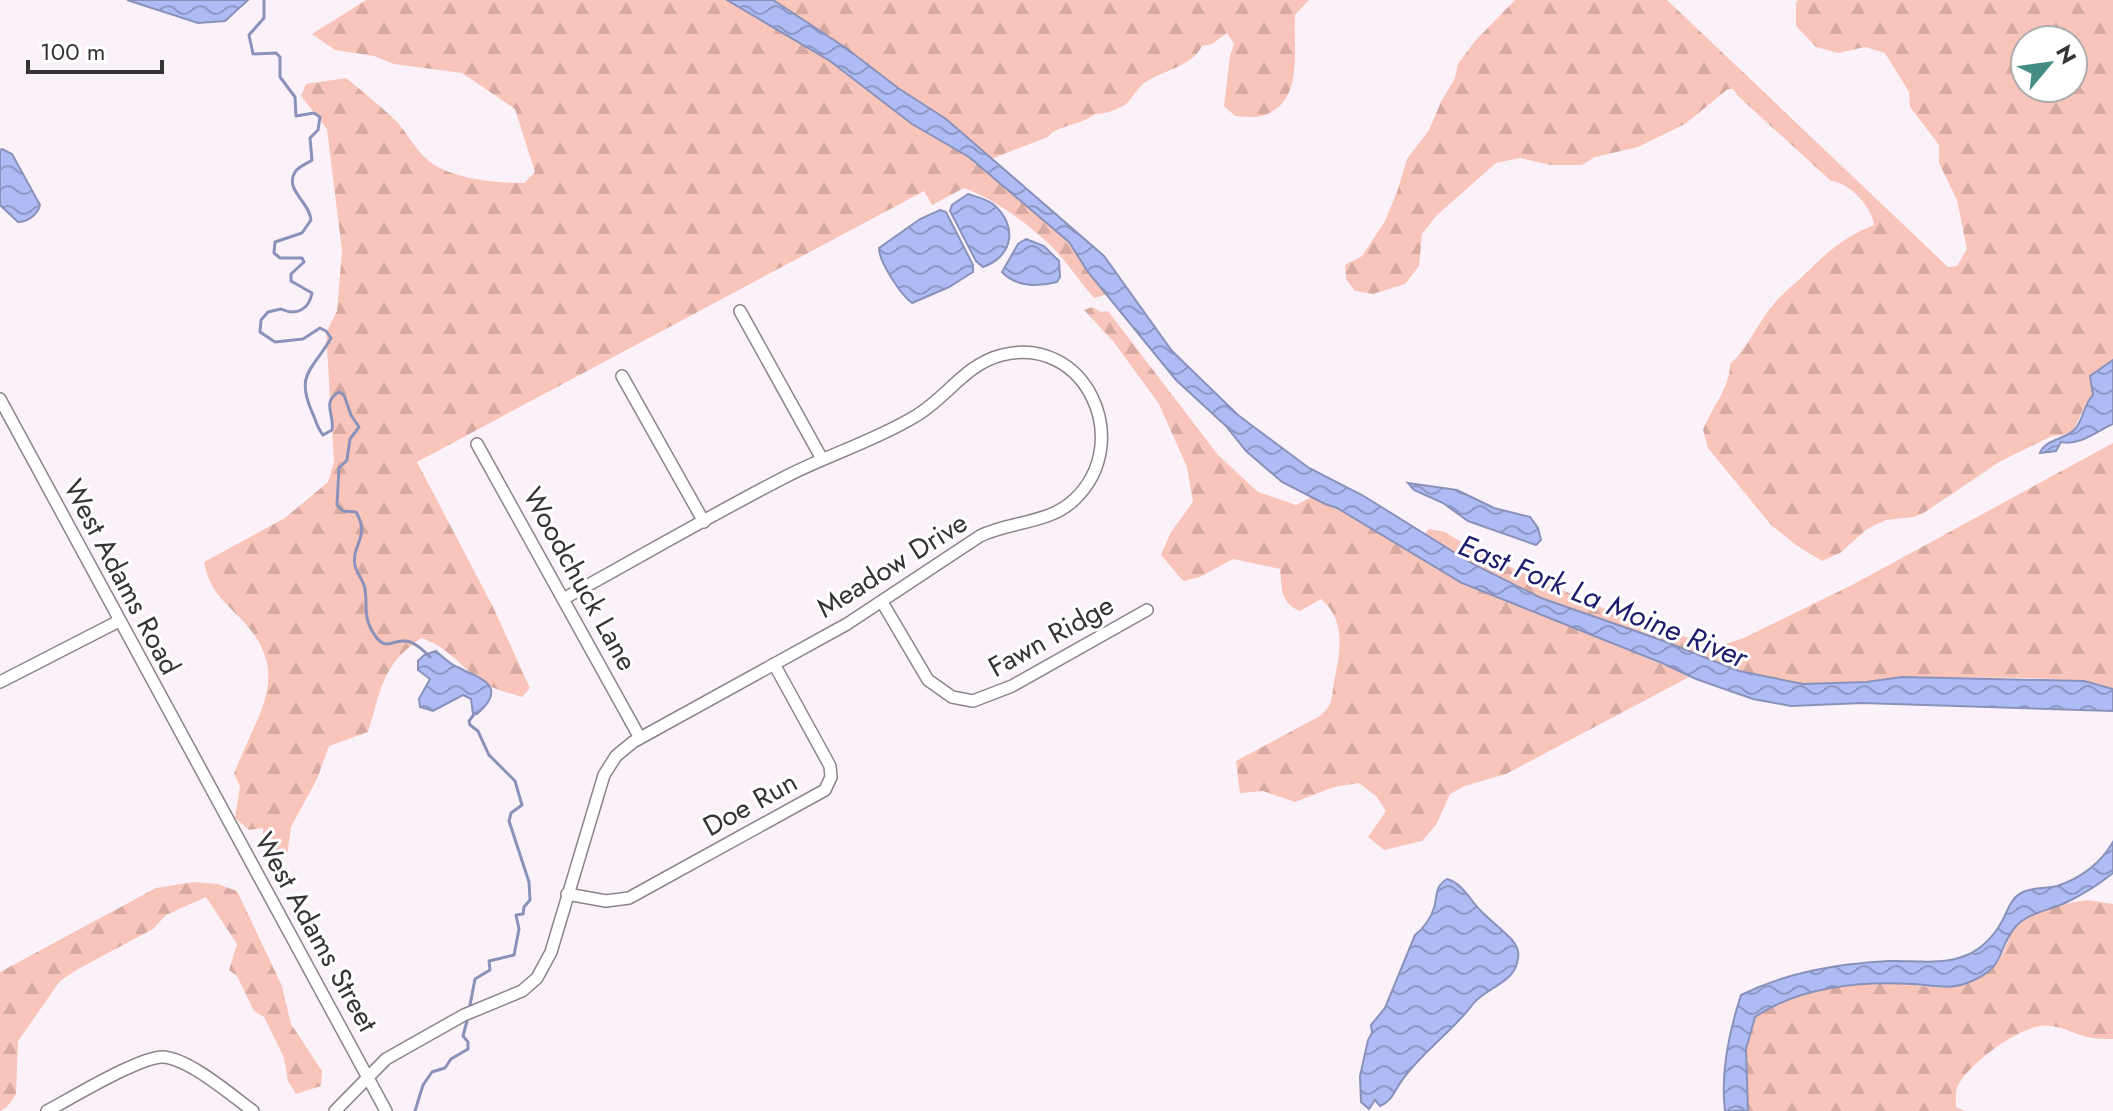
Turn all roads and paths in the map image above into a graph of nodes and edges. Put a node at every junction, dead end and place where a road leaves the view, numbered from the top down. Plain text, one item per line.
1 (740, 311) dead end
2 (622, 376) dead end
3 (0, 399) edge
4 (477, 444) dead end
5 (822, 459) junction
6 (704, 522) junction
7 (563, 599) junction
8 (882, 602) junction
9 (1147, 610) dead end
10 (119, 621) junction
11 (774, 664) junction
12 (0, 682) edge
13 (640, 738) junction
14 (203, 777) joint
15 (567, 894) junction
16 (368, 1078) junction
17 (47, 1111) edge
18 (253, 1111) edge
19 (335, 1111) edge
20 (386, 1111) edge

1 - 5 street
2 - 6 street
3 - 10 street, West Adams Road
4 - 7 street, Woodchuck Lane
5 - 6 street, Meadow Drive
5 - 8 street, Meadow Drive
6 - 7 street, Meadow Drive
7 - 13 street, Woodchuck Lane
8 - 9 street, Fawn Ridge
8 - 11 street, Meadow Drive
10 - 12 street
10 - 14 street, West Adams Road
11 - 13 street, Meadow Drive
11 - 15 street, Doe Run
13 - 15 street, Meadow Drive
14 - 16 street, West Adams Street
15 - 16 street, Meadow Drive
16 - 19 street, Meadow Drive
16 - 20 street, West Adams Street
17 - 18 street

